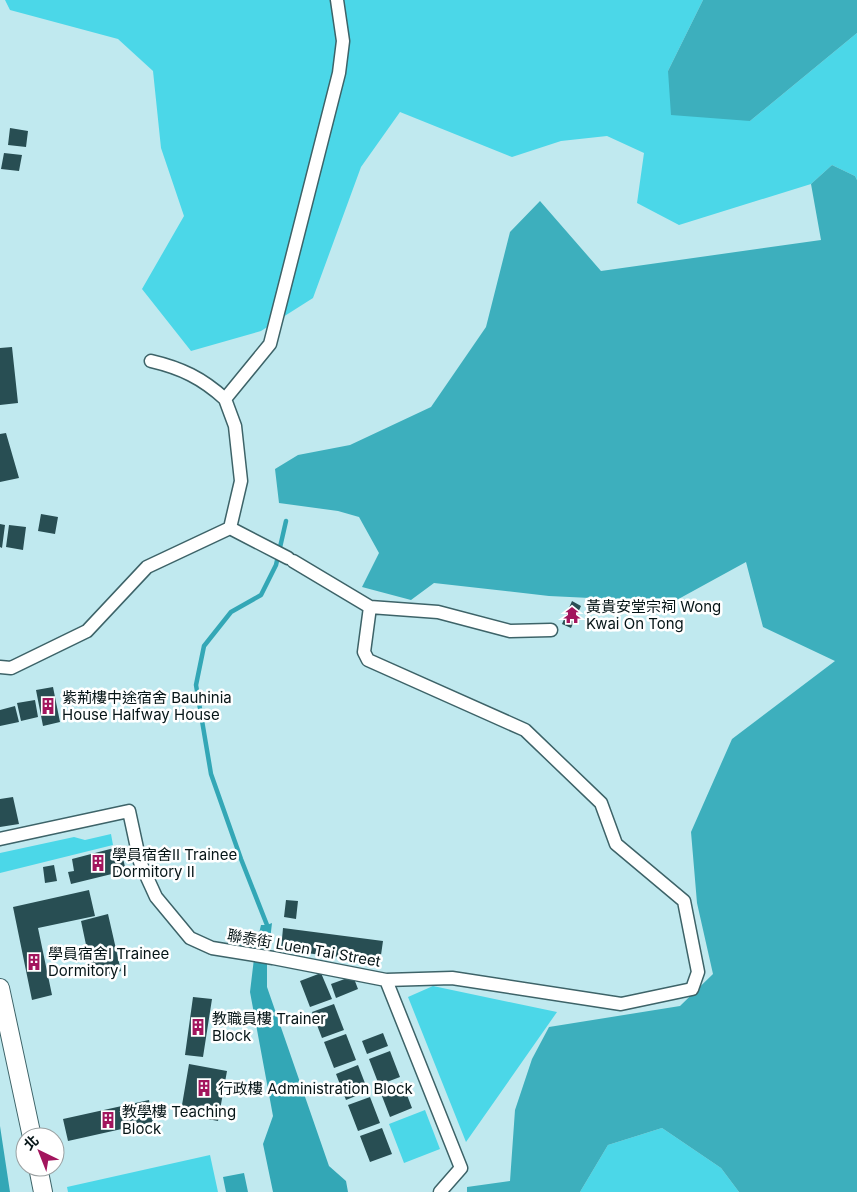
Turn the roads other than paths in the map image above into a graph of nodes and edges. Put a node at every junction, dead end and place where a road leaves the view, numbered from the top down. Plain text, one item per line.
1 (337, 0) edge
2 (151, 361) dead end
3 (226, 399) junction
4 (230, 528) junction
5 (370, 607) junction
6 (551, 630) dead end
7 (0, 667) edge
8 (0, 839) edge
9 (386, 980) junction
10 (0, 988) edge
11 (30, 1127) edge
12 (40, 1177) edge
13 (43, 1192) edge
14 (440, 1192) edge

1 - 3 street
2 - 3 street
3 - 4 street
4 - 5 street
4 - 7 street
5 - 6 street
5 - 9 street
8 - 9 street, 聯泰街 Luen Tai Street
9 - 14 street, 聯泰街 Luen Tai Street
10 - 11 street
12 - 13 street

